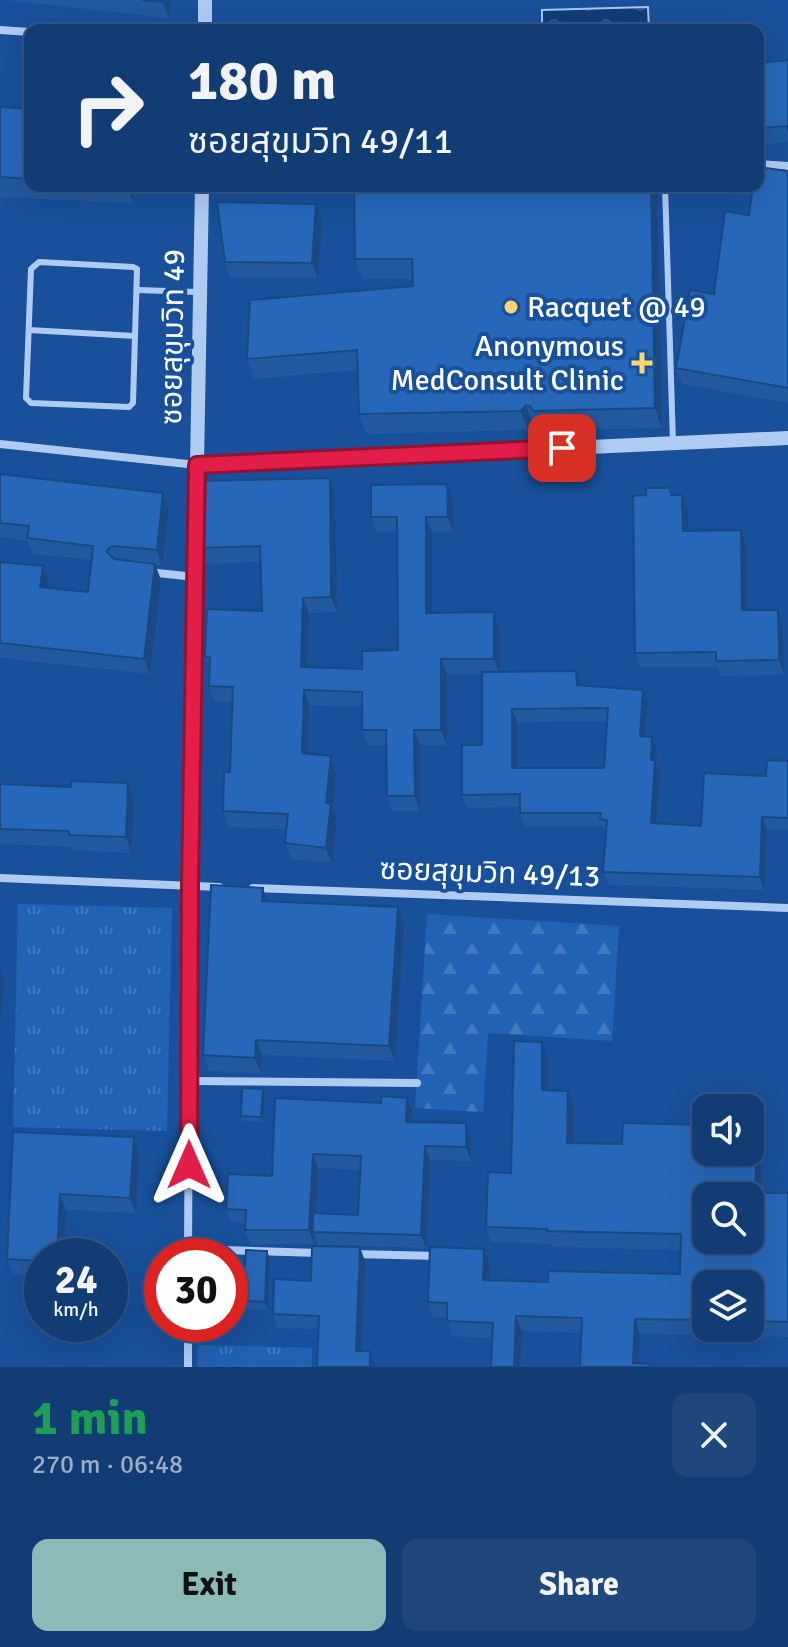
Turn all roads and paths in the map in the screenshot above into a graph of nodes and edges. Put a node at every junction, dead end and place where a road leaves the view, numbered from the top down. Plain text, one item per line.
1 (205, 0) edge
2 (205, 24) edge
3 (0, 30) edge
4 (24, 32) edge
5 (764, 164) edge
6 (788, 166) edge
7 (202, 192) edge
8 (665, 192) edge
9 (138, 290) junction
10 (200, 292) junction
11 (29, 330) junction
12 (135, 336) junction
13 (534, 430) edge
14 (788, 438) edge
15 (673, 443) junction
16 (0, 444) edge
17 (534, 450) junction
18 (197, 465) junction
19 (134, 570) edge
20 (195, 577) junction
21 (0, 878) edge
22 (190, 886) junction
23 (788, 908) edge
24 (189, 1081) junction
25 (417, 1083) dead end
26 (188, 1238) edge
27 (248, 1253) edge
28 (332, 1253) edge
29 (348, 1253) edge
30 (443, 1256) edge
31 (188, 1342) edge
32 (188, 1367) edge

1 - 2 street
3 - 4 street
5 - 6 street
7 - 10 street, ซอยสุขุมวิท 49
8 - 15 lane
9 - 10 lane
9 - 11 lane
9 - 12 lane
10 - 18 street, ซอยสุขุมวิท 49
11 - 12 lane
11 - 12 lane
13 - 17 lane
14 - 15 street
15 - 17 street
16 - 18 street
17 - 18 street
18 - 20 street, ซอยสุขุมวิท 49
19 - 20 street
20 - 22 street, ซอยสุขุมวิท 49
21 - 22 street, ซอยสุขุมวิท 49/13
22 - 23 street, ซอยสุขุมวิท 49/13
22 - 24 street, ซอยสุขุมวิท 49
24 - 25 street
24 - 26 street, ซอยสุขุมวิท 49
27 - 28 street
29 - 30 street
31 - 32 street

